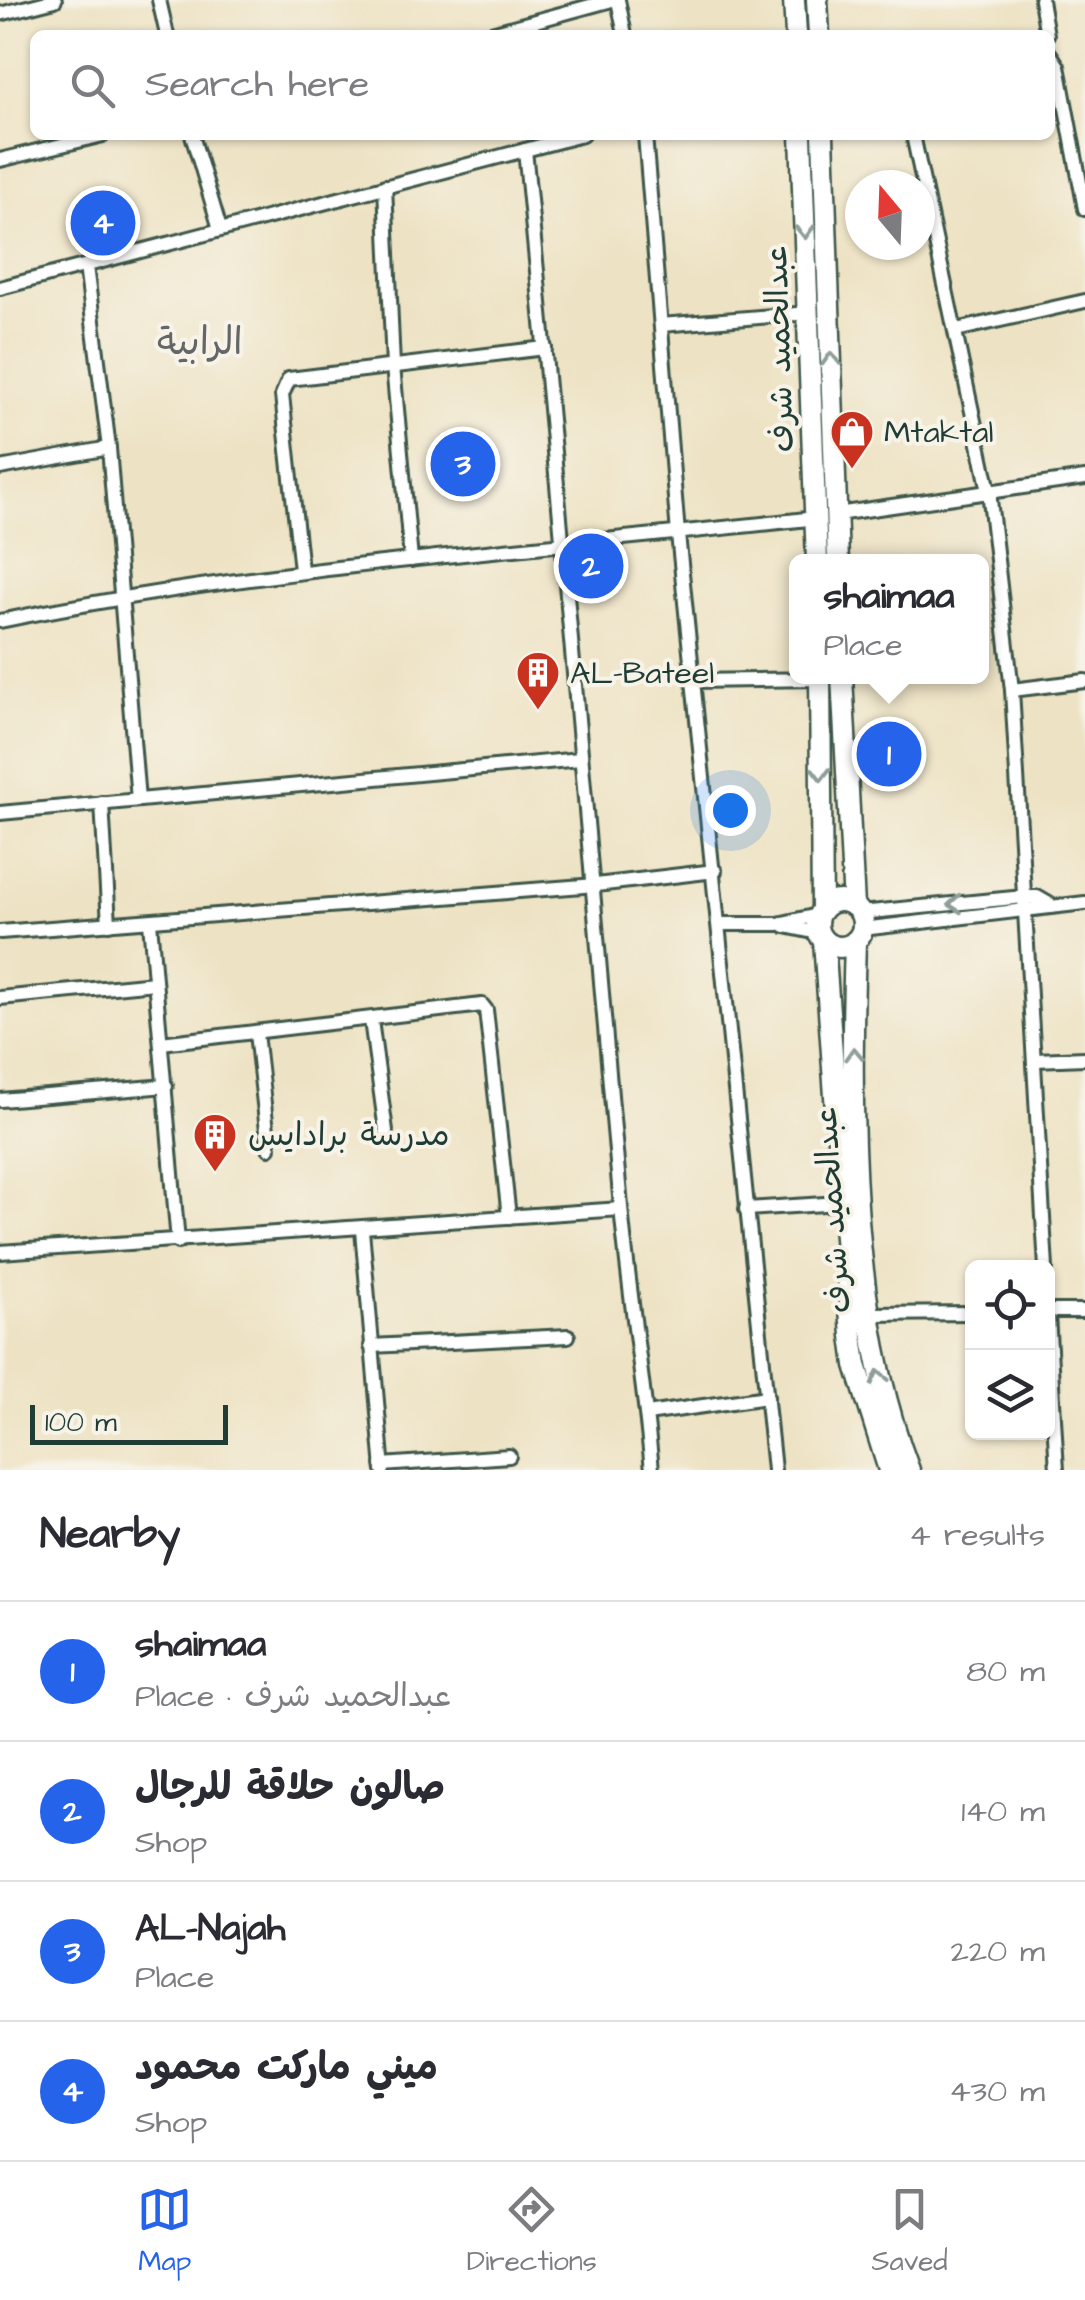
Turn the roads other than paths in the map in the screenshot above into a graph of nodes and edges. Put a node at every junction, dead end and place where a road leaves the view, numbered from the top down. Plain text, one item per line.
1 (55, 0) edge
2 (159, 0) edge
3 (615, 0) edge
4 (794, 0) edge
5 (816, 0) edge
6 (1042, 0) edge
7 (0, 14) edge
8 (166, 30) edge
9 (503, 30) edge
10 (624, 30) edge
11 (796, 30) edge
12 (818, 30) edge
13 (1046, 30) edge
14 (1055, 62) edge
15 (82, 140) edge
16 (193, 140) edge
17 (563, 140) edge
18 (645, 140) edge
19 (801, 140) edge
20 (823, 140) edge
21 (914, 140) edge
22 (525, 150) junction
23 (0, 160) edge
24 (385, 186) junction
25 (1085, 209) edge
26 (220, 230) junction
27 (86, 266) junction
28 (0, 288) edge
29 (1085, 302) edge
30 (808, 313) junction
31 (661, 326) junction
32 (956, 330) junction
33 (545, 348) junction
34 (392, 366) junction
35 (109, 448) junction
36 (0, 468) edge
37 (1085, 478) edge
38 (989, 491) junction
39 (827, 516) junction
40 (678, 534) junction
41 (563, 545) junction
42 (820, 554) edge
43 (836, 554) edge
44 (412, 560) junction
45 (301, 570) junction
46 (119, 596) junction
47 (0, 621) edge
48 (789, 679) edge
49 (694, 681) junction
50 (1085, 681) edge
51 (820, 684) edge
52 (843, 684) edge
53 (1012, 690) junction
54 (580, 759) junction
55 (138, 800) junction
56 (102, 803) junction
57 (0, 813) edge
58 (715, 871) junction
59 (596, 885) junction
60 (1085, 903) edge
61 (1024, 905) junction
62 (150, 922) junction
63 (858, 922) junction
64 (109, 924) junction
65 (719, 924) junction
66 (820, 925) junction
67 (0, 932) edge
68 (155, 984) junction
69 (0, 998) edge
70 (371, 1020) junction
71 (256, 1033) junction
72 (161, 1043) junction
73 (1085, 1058) edge
74 (1036, 1060) junction
75 (166, 1086) junction
76 (0, 1100) edge
77 (386, 1131) dead end
78 (270, 1148) dead end
79 (840, 1203) junction
80 (621, 1209) junction
81 (746, 1209) junction
82 (509, 1218) junction
83 (362, 1230) junction
84 (178, 1242) junction
85 (0, 1252) edge
86 (1046, 1260) edge
87 (1085, 1311) edge
88 (965, 1313) edge
89 (1055, 1313) edge
90 (868, 1314) junction
91 (568, 1336) dead end
92 (371, 1346) junction
93 (1050, 1350) edge
94 (767, 1397) junction
95 (647, 1414) junction
96 (509, 1456) dead end
97 (383, 1467) edge
98 (652, 1470) edge
99 (774, 1470) edge
100 (889, 1470) edge
101 (909, 1470) edge
102 (1056, 1470) edge

1 - 7 street
2 - 8 street
3 - 9 street
3 - 10 street
4 - 11 main road
5 - 12 main road
6 - 13 street
14 - 25 street
15 - 23 street
16 - 26 street
17 - 22 street
18 - 31 street
19 -> 30 main road, عبدالحميد شرف
39 -> 20 main road, عبدالحميد شرف
21 - 32 street
22 - 24 street
22 - 33 street
24 - 26 street
24 - 34 street
26 - 27 street
27 - 28 street
27 - 35 street
29 - 32 street
30 - 31 street
30 - 39 main road, عبدالحميد شرف
31 - 40 street
32 - 38 street
33 - 34 street
33 - 41 street
34 - 44 street
34 - 45 street
35 - 36 street
35 - 46 street
37 - 38 street
38 - 39 street
38 - 53 street
39 - 40 street
39 - 42 main road, عبدالحميد شرف
39 - 43 main road, عبدالحميد شرف
40 - 41 street
40 - 49 street
41 - 44 street
41 - 54 street
44 - 45 street
45 - 46 street
46 - 47 street
46 - 55 street
48 - 49 street
49 - 58 street
50 - 53 street
51 -> 66 main road, عبدالحميد شرف
52 - 63 main road, عبدالحميد شرف
53 - 61 street
54 - 55 street
54 - 59 street
55 - 56 street
56 - 57 street
56 - 64 street
58 - 59 street
58 - 65 street
59 - 62 street
59 - 80 street
60 - 61 street
61 - 63 street
61 - 74 street
62 - 64 street
62 - 68 street
63 - 66 main road
63 - 66 main road
90 -> 63 main road, عبدالحميد شرف
64 - 67 street
65 - 66 street
65 - 81 street
66 - 79 main road, عبدالحميد شرف
68 - 69 street
68 - 72 street
70 - 71 street
70 - 77 street
70 - 82 street
71 - 72 street
71 - 78 street
72 - 75 street
73 - 74 street
74 - 86 street
75 - 76 street
75 - 84 street
79 - 81 street
79 - 100 main road, عبدالحميد شرف
80 - 82 street
80 - 95 street
81 - 94 street
82 - 83 street
83 - 84 street
83 - 92 street
84 - 85 street
87 - 89 street
88 - 90 street
101 -> 90 main road, عبدالحميد شرف
91 - 92 street
92 - 97 street
93 - 102 street
94 - 95 street
94 - 99 street
95 - 98 street
96 - 97 street

